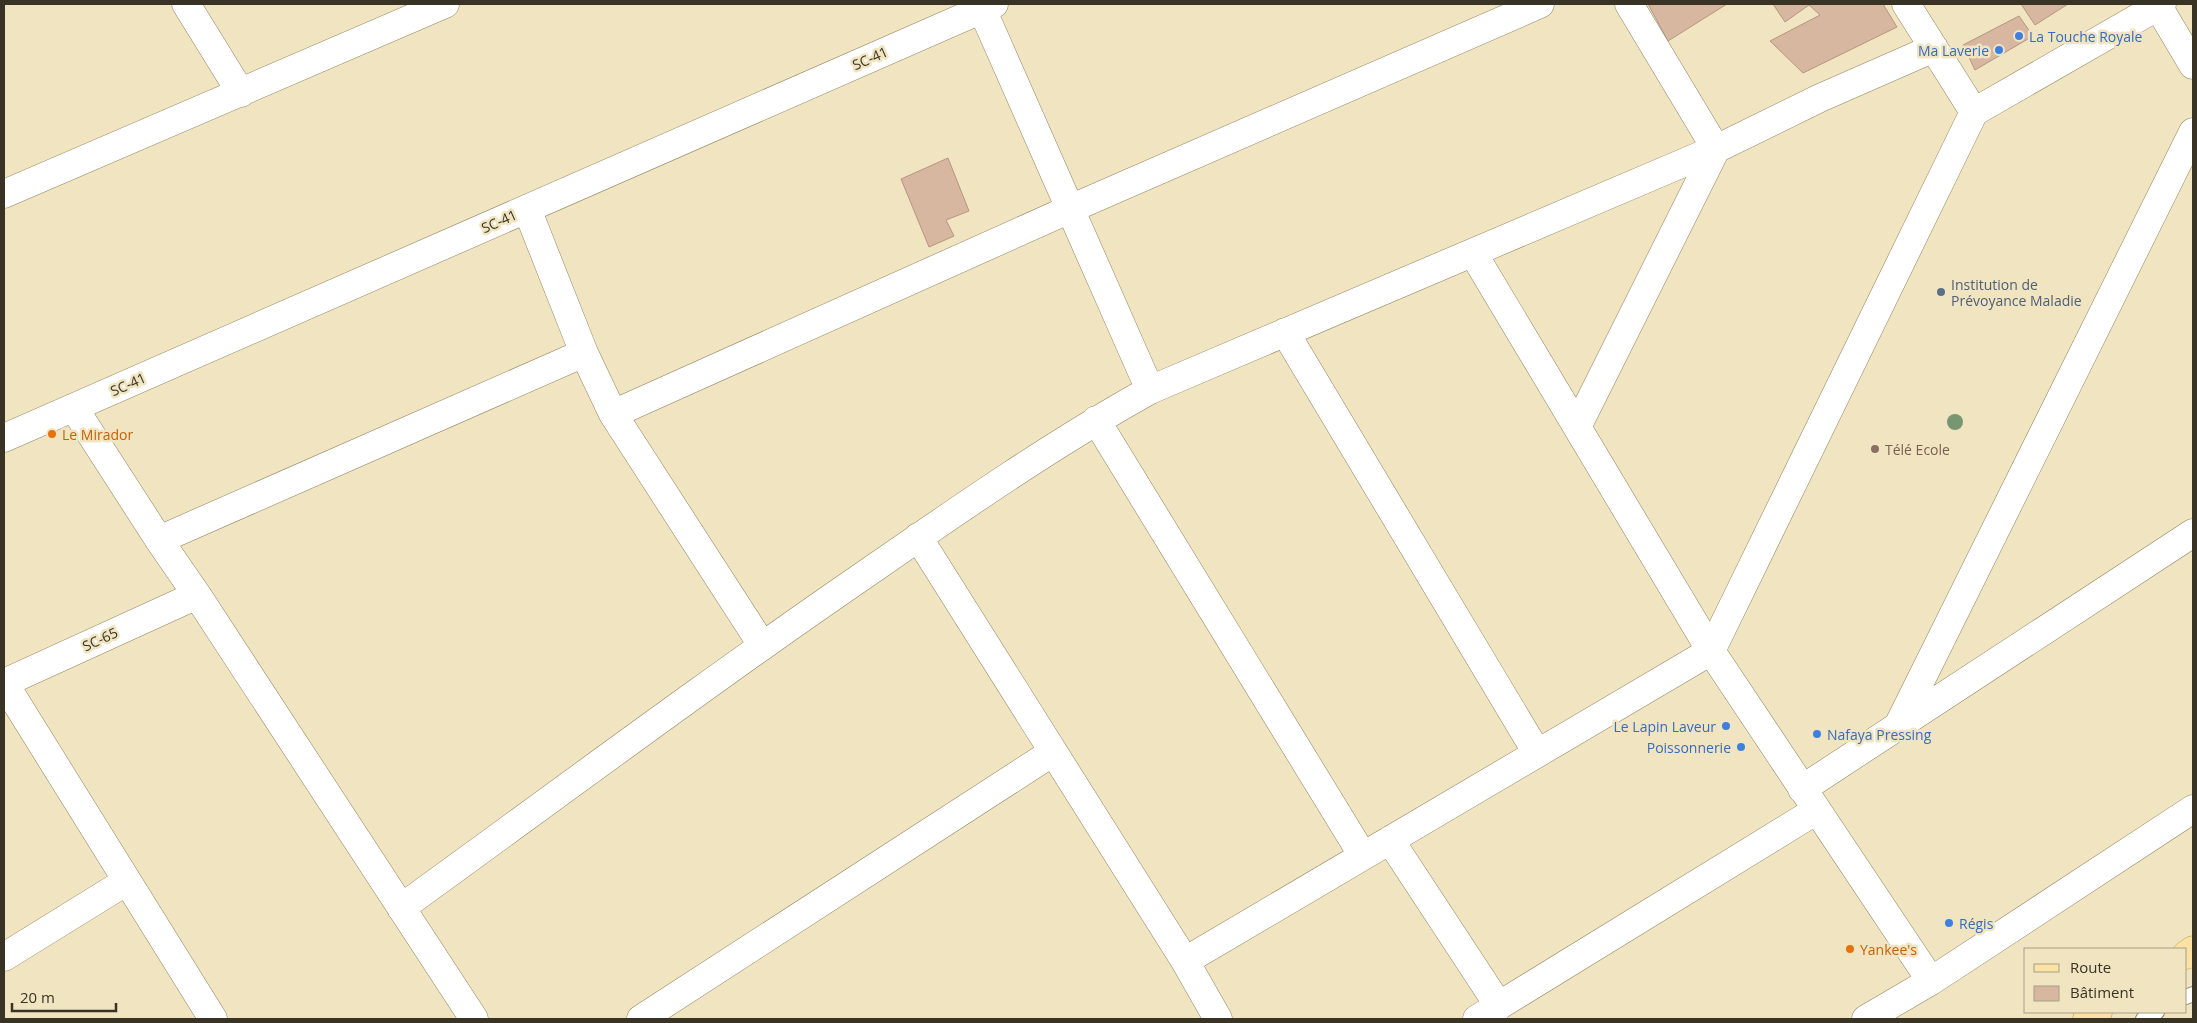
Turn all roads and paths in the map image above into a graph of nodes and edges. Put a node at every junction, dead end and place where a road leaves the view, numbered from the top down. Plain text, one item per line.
1 (186, 4) edge
2 (445, 4) edge
3 (1540, 4) edge
4 (1628, 4) edge
5 (1906, 4) edge
6 (2160, 5) edge
7 (988, 6) edge
8 (1934, 48) junction
9 (2193, 65) edge
10 (241, 93) junction
11 (1974, 112) junction
12 (2193, 132) edge
13 (1716, 149) junction
14 (4, 194) edge
15 (527, 209) junction
16 (1070, 209) junction
17 (1473, 253) junction
18 (1285, 332) junction
19 (584, 353) junction
20 (1150, 390) junction
21 (74, 408) junction
22 (613, 414) junction
23 (1096, 420) junction
24 (1577, 427) junction
25 (4, 438) edge
26 (2193, 533) edge
27 (918, 537) junction
28 (159, 540) junction
29 (197, 594) junction
30 (762, 645) junction
31 (1711, 651) junction
32 (4, 683) edge
33 (1898, 726) junction
34 (1053, 752) junction
35 (1537, 753) junction
36 (1810, 799) junction
37 (2193, 809) edge
38 (1390, 840) junction
39 (1363, 856) junction
40 (127, 881) junction
41 (401, 908) junction
42 (4, 957) edge
43 (1185, 961) junction
44 (1931, 981) junction
45 (1488, 1013) edge
46 (2155, 1013) edge
47 (213, 1019) edge
48 (474, 1019) edge
49 (641, 1019) edge
50 (1218, 1019) edge
51 (1866, 1019) edge
52 (2142, 1019) edge

1 - 10 street
2 - 10 street
3 - 16 street
4 - 13 street
5 - 8 street
6 - 9 street
6 - 11 street
7 - 15 street, SC-41
7 - 16 street
8 - 11 street
8 - 13 street
10 - 14 street
11 - 31 street
12 - 33 street
13 - 17 street
13 - 24 street
15 - 19 street
15 - 21 street, SC-41
16 - 20 street
16 - 22 street
17 - 18 street
17 - 24 street
18 - 20 street
18 - 35 street
19 - 22 street
19 - 28 street
20 - 23 street
21 - 25 street, SC-41
21 - 28 street
22 - 30 street
23 - 27 street
23 - 39 street
24 - 31 street
26 - 33 street
27 - 30 street
27 - 34 street
28 - 29 street
29 - 32 street, SC-65
29 - 41 street
30 - 41 street
31 - 35 street
31 - 36 street
32 - 40 street
33 - 36 street
34 - 43 street
34 - 49 street
35 - 38 street
36 - 44 street
36 - 45 street
37 - 44 street
38 - 39 street
38 - 45 street
39 - 43 street
40 - 42 street
40 - 47 street
41 - 48 street
43 - 50 street
44 - 51 street
46 - 52 lane

